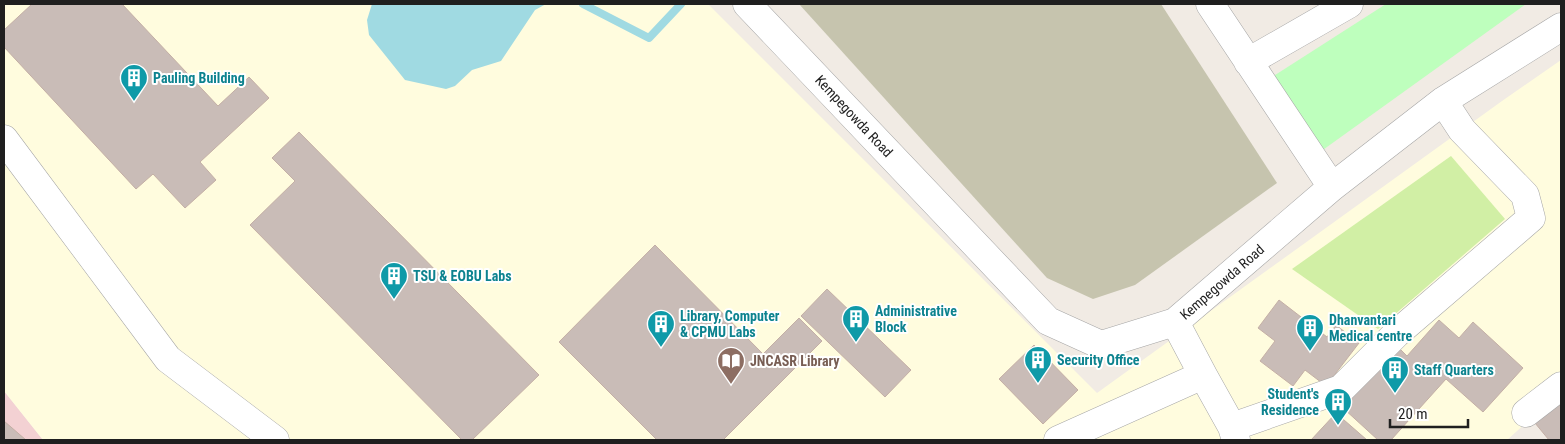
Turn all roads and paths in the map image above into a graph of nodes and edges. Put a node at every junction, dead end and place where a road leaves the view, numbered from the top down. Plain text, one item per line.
1 (747, 4) edge
2 (1210, 4) edge
3 (1349, 4) edge
4 (1561, 28) edge
5 (1248, 62) junction
6 (1443, 101) junction
7 (4, 139) edge
8 (1332, 187) junction
9 (1175, 322) junction
10 (1203, 375) junction
11 (1561, 386) edge
12 (1526, 413) dead end
13 (1234, 434) edge
14 (275, 440) edge
15 (1058, 440) edge

1 - 9 street, Kempegowda Road
2 - 5 street
3 - 5 street
4 - 6 street, Kempegowda Road
5 - 8 street
6 - 8 street, Kempegowda Road
6 - 13 street
7 - 14 street
8 - 9 street, Kempegowda Road
9 - 10 street
10 - 13 street
10 - 15 street
11 - 12 street

